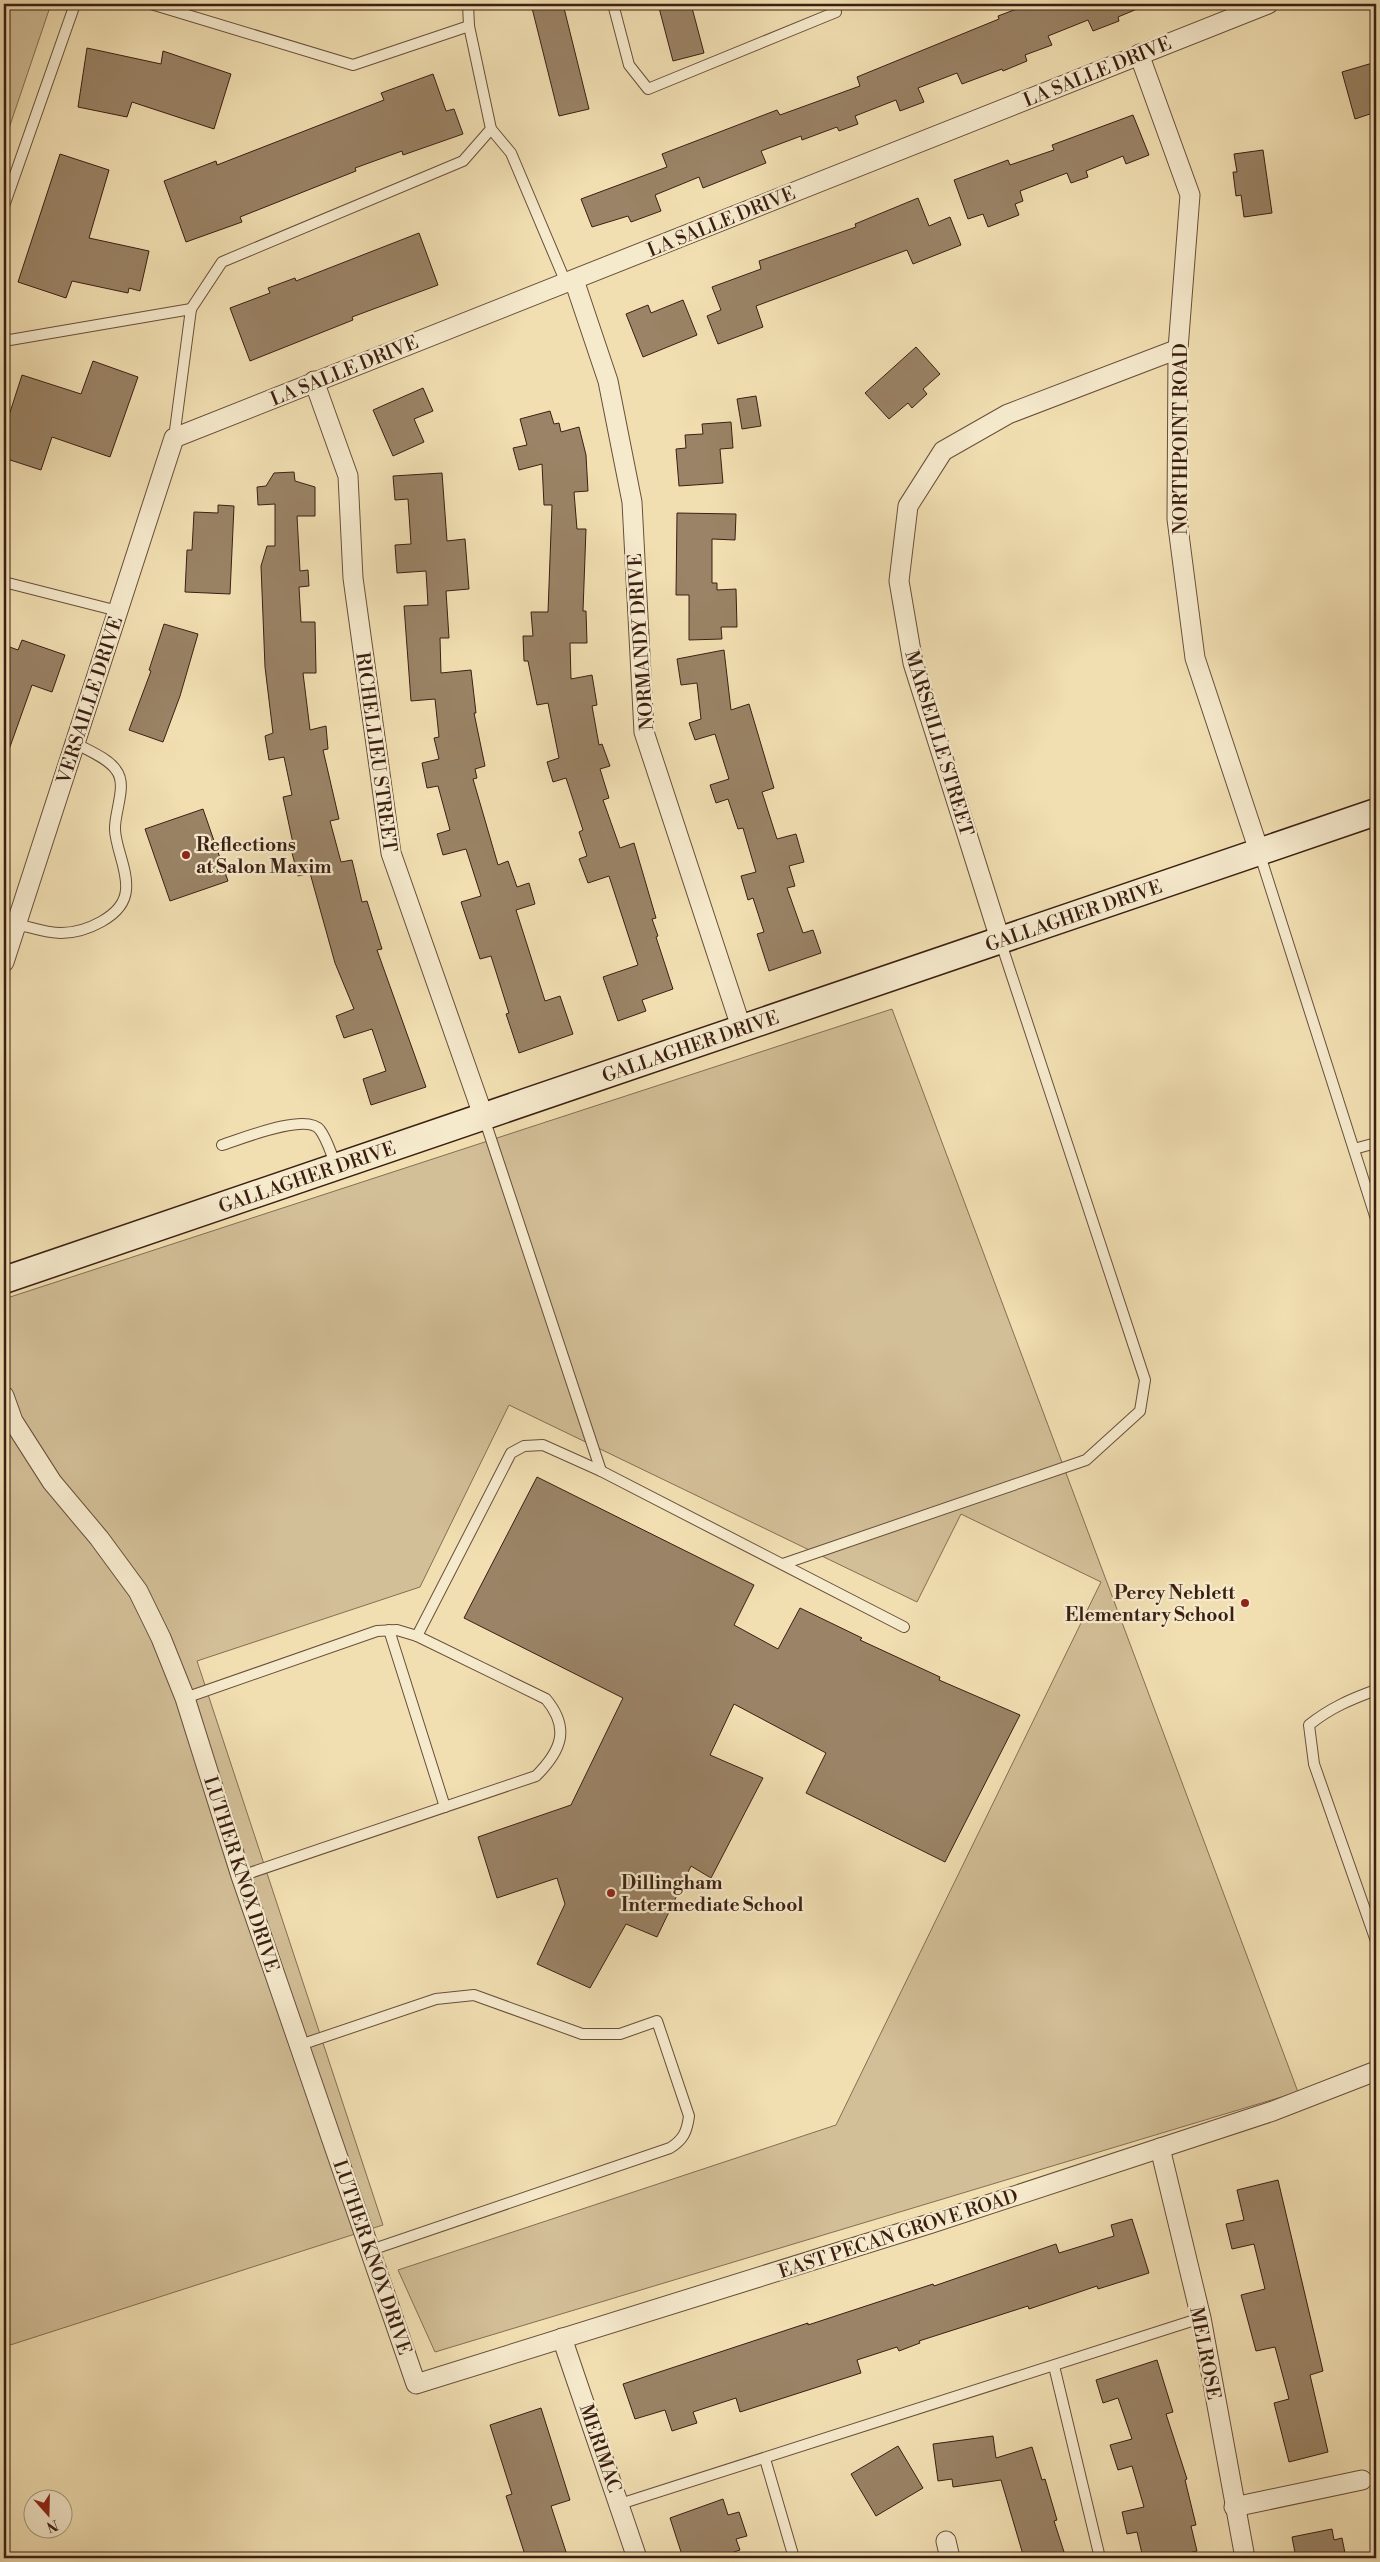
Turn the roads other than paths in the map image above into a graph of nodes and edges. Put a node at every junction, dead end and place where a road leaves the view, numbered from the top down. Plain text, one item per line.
1 (75, 4) edge
2 (151, 4) edge
3 (468, 4) edge
4 (613, 4) edge
5 (1268, 4) edge
6 (836, 12) dead end
7 (470, 26) junction
8 (1139, 54) junction
9 (491, 129) junction
10 (4, 206) edge
11 (570, 281) junction
12 (190, 309) junction
13 (4, 341) edge
14 (1178, 349) junction
15 (314, 381) junction
16 (174, 438) junction
17 (4, 582) edge
18 (118, 611) junction
19 (75, 742) junction
20 (1376, 812) edge
21 (1259, 851) junction
22 (16, 924) junction
23 (1000, 939) junction
24 (4, 962) edge
25 (741, 1027) junction
26 (483, 1115) junction
27 (1376, 1143) edge
28 (222, 1145) dead end
29 (1354, 1149) junction
30 (336, 1165) junction
31 (1376, 1219) edge
32 (4, 1280) edge
33 (4, 1396) edge
34 (601, 1471) junction
35 (783, 1564) junction
36 (904, 1627) dead end
37 (389, 1630) junction
38 (417, 1636) junction
39 (1376, 1690) edge
40 (185, 1698) junction
41 (445, 1807) junction
42 (241, 1876) junction
43 (1376, 1941) edge
44 (300, 2044) junction
45 (1376, 2071) edge
46 (1160, 2148) junction
47 (371, 2250) junction
48 (1201, 2318) junction
49 (562, 2338) junction
50 (1054, 2366) junction
51 (416, 2384) joint
52 (765, 2459) junction
53 (1362, 2480) dead end
54 (620, 2504) junction
55 (1234, 2507) junction
56 (637, 2558) edge
57 (794, 2558) edge
58 (1100, 2558) edge
59 (1245, 2558) edge

1 - 10 lane
2 - 7 lane
3 - 7 lane
4 - 6 lane
5 - 8 street, LA SALLE DRIVE
7 - 9 lane
8 - 11 street, LA SALLE DRIVE
8 - 14 street, NORTHPOINT ROAD
9 - 11 lane
9 - 12 lane
11 - 15 street, LA SALLE DRIVE
11 - 25 street, NORMANDY DRIVE
12 - 13 lane
12 - 16 lane
14 - 21 street, NORTHPOINT ROAD
14 - 23 street, MARSEILLE STREET
15 - 16 street, LA SALLE DRIVE
15 - 26 street, RICHELLIEU STREET
16 - 18 street, VERSAILLE DRIVE
17 - 18 lane
18 - 19 street, VERSAILLE DRIVE
19 - 22 street, VERSAILLE DRIVE
19 - 22 lane
20 - 21 street, GALLAGHER DRIVE
21 - 23 street, GALLAGHER DRIVE
21 - 29 lane
22 - 24 street, VERSAILLE DRIVE
23 - 25 street, GALLAGHER DRIVE
23 - 35 lane
25 - 26 street, GALLAGHER DRIVE
26 - 30 street, GALLAGHER DRIVE
26 - 34 lane
27 - 29 lane
28 - 30 lane
29 - 31 lane
30 - 32 street, GALLAGHER DRIVE
33 - 40 street, LUTHER KNOX DRIVE
34 - 35 lane
34 - 38 lane
35 - 36 lane
37 - 38 lane
37 - 40 lane
37 - 41 lane
38 - 41 lane
39 - 43 lane
40 - 42 street, LUTHER KNOX DRIVE
41 - 42 lane
42 - 44 street, LUTHER KNOX DRIVE
44 - 47 street, LUTHER KNOX DRIVE
44 - 47 lane
45 - 46 street, EAST PECAN GROVE ROAD
46 - 48 street, MELROSE
46 - 49 street, EAST PECAN GROVE ROAD
47 - 51 street, LUTHER KNOX DRIVE
48 - 50 lane
48 - 55 street, MELROSE
49 - 51 street, EAST PECAN GROVE ROAD
49 - 54 street, MERIMAC
50 - 52 lane
50 - 58 lane
52 - 54 lane
52 - 57 lane
53 - 55 street
54 - 56 street, MERIMAC
55 - 59 street, MELROSE

